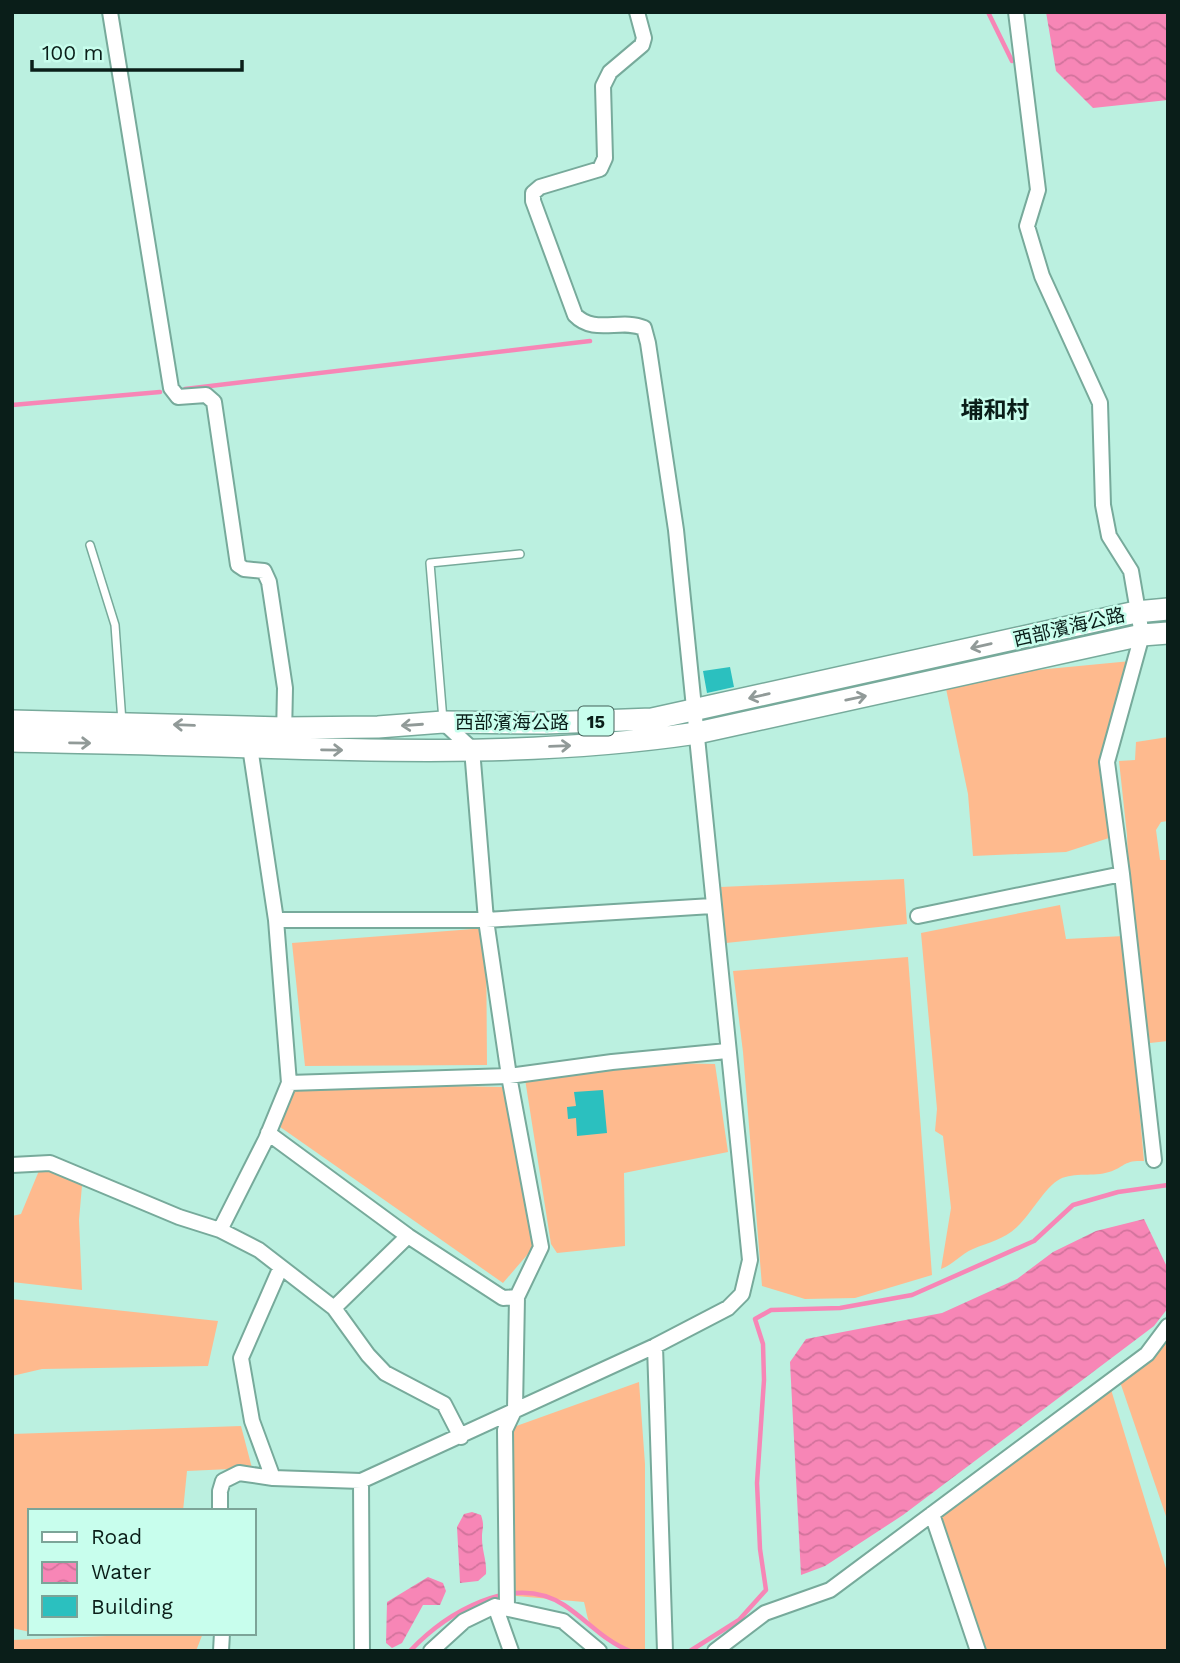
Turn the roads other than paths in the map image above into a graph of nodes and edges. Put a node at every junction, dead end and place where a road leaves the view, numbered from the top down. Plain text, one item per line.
1 (110, 12) edge
2 (637, 12) edge
3 (1016, 12) edge
4 (90, 545) dead end
5 (520, 554) dead end
6 (1168, 609) edge
7 (1136, 612) junction
8 (1168, 633) edge
9 (1142, 635) junction
10 (695, 710) junction
11 (12, 721) edge
12 (443, 722) junction
13 (697, 733) junction
14 (122, 734) junction
15 (285, 738) junction
16 (12, 741) edge
17 (250, 747) junction
18 (472, 749) junction
19 (1122, 874) junction
20 (712, 906) junction
21 (918, 916) dead end
22 (276, 920) junction
23 (486, 920) junction
24 (727, 1051) junction
25 (509, 1076) junction
26 (289, 1083) junction
27 (268, 1133) junction
28 (1154, 1160) dead end
29 (12, 1165) edge
30 (220, 1230) junction
31 (408, 1236) junction
32 (280, 1269) junction
33 (517, 1297) junction
34 (334, 1308) junction
35 (1168, 1326) edge
36 (655, 1346) junction
37 (515, 1409) junction
38 (461, 1437) junction
39 (273, 1478) junction
40 (361, 1481) junction
41 (220, 1509) edge
42 (932, 1514) junction
43 (501, 1606) junction
44 (362, 1651) edge
45 (431, 1651) edge
46 (511, 1651) edge
47 (599, 1651) edge
48 (665, 1651) edge
49 (715, 1651) edge
50 (978, 1651) edge

1 - 15 street
2 - 10 street
3 - 7 street
4 - 14 lane
5 - 12 lane
6 - 7 main road, 西部濱海公路 / 15
7 - 9 street
7 -> 10 main road, 西部濱海公路 / 15
8 - 9 main road, 西部濱海公路 / 15
13 -> 9 main road, 西部濱海公路 / 15
9 - 19 street
10 - 12 main road, 西部濱海公路 / 15
10 - 13 street
11 - 14 main road, 西部濱海公路 / 15
12 -> 15 main road, 西部濱海公路 / 15
12 - 18 street
18 -> 13 main road, 西部濱海公路 / 15
13 - 20 street
15 -> 14 main road, 西部濱海公路 / 15
16 -> 14 main road, 西部濱海公路 / 15
14 - 17 main road, 西部濱海公路 / 15
15 - 17 main road, 西部濱海公路 / 15
15 -> 18 main road, 西部濱海公路 / 15
17 - 22 street
18 - 23 street
19 - 21 street
19 - 28 street
20 - 23 street
20 - 24 street
22 - 23 street
22 - 26 street
23 - 25 street
24 - 25 street
24 - 36 street
25 - 26 street
25 - 33 street
26 - 27 street
27 - 30 street
27 - 31 street
29 - 30 street
30 - 32 street
31 - 33 street
31 - 34 street
32 - 34 street
32 - 39 street
33 - 37 street
34 - 38 street
35 - 42 street
36 - 37 street
36 - 48 street
37 - 38 street
37 - 43 street
38 - 40 street
39 - 40 street
39 - 41 street
40 - 44 street
42 - 49 street
42 - 50 street
43 - 45 street
43 - 46 street
43 - 47 street

